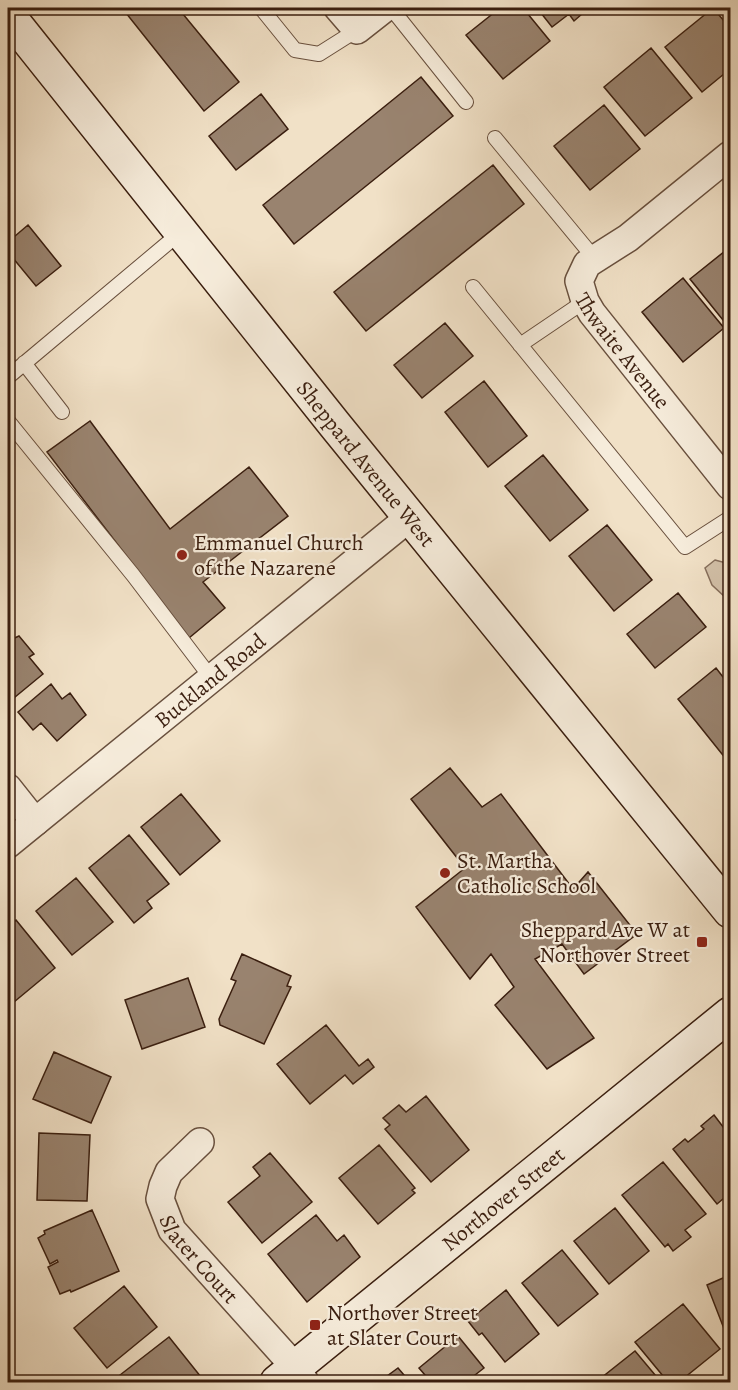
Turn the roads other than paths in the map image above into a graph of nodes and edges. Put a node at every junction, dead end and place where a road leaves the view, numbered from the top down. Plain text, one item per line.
1 (261, 8) edge
2 (338, 8) edge
3 (385, 8) edge
4 (391, 8) edge
5 (8, 15) edge
6 (357, 30) junction
7 (466, 102) dead end
8 (495, 138) dead end
9 (730, 155) edge
10 (181, 232) junction
11 (595, 259) junction
12 (472, 287) dead end
13 (585, 301) junction
14 (520, 345) junction
15 (24, 363) junction
16 (8, 377) edge
17 (62, 412) dead end
18 (8, 421) edge
19 (730, 486) edge
20 (410, 517) junction
21 (730, 518) edge
22 (212, 679) junction
23 (8, 788) edge
24 (35, 822) junction
25 (8, 844) edge
26 (730, 911) edge
27 (730, 1014) edge
28 (200, 1142) dead end
29 (292, 1377) edge

1 - 6 lane
2 - 6 street
3 - 6 street
4 - 7 lane
5 - 10 main road, Sheppard Avenue West
8 - 11 lane
9 - 11 street, Thwaite Avenue
10 - 15 lane
10 - 20 main road, Sheppard Avenue West
11 - 13 street, Thwaite Avenue
12 - 14 lane
13 - 14 lane
13 - 19 street, Thwaite Avenue
14 - 21 lane
15 - 16 lane
15 - 17 lane
18 - 22 lane
20 - 22 street, Buckland Road
20 - 26 main road, Sheppard Avenue West
22 - 24 street, Buckland Road
23 - 24 street
24 - 25 street, Buckland Road
27 - 29 main road, Northover Street
28 - 29 street, Slater Court

